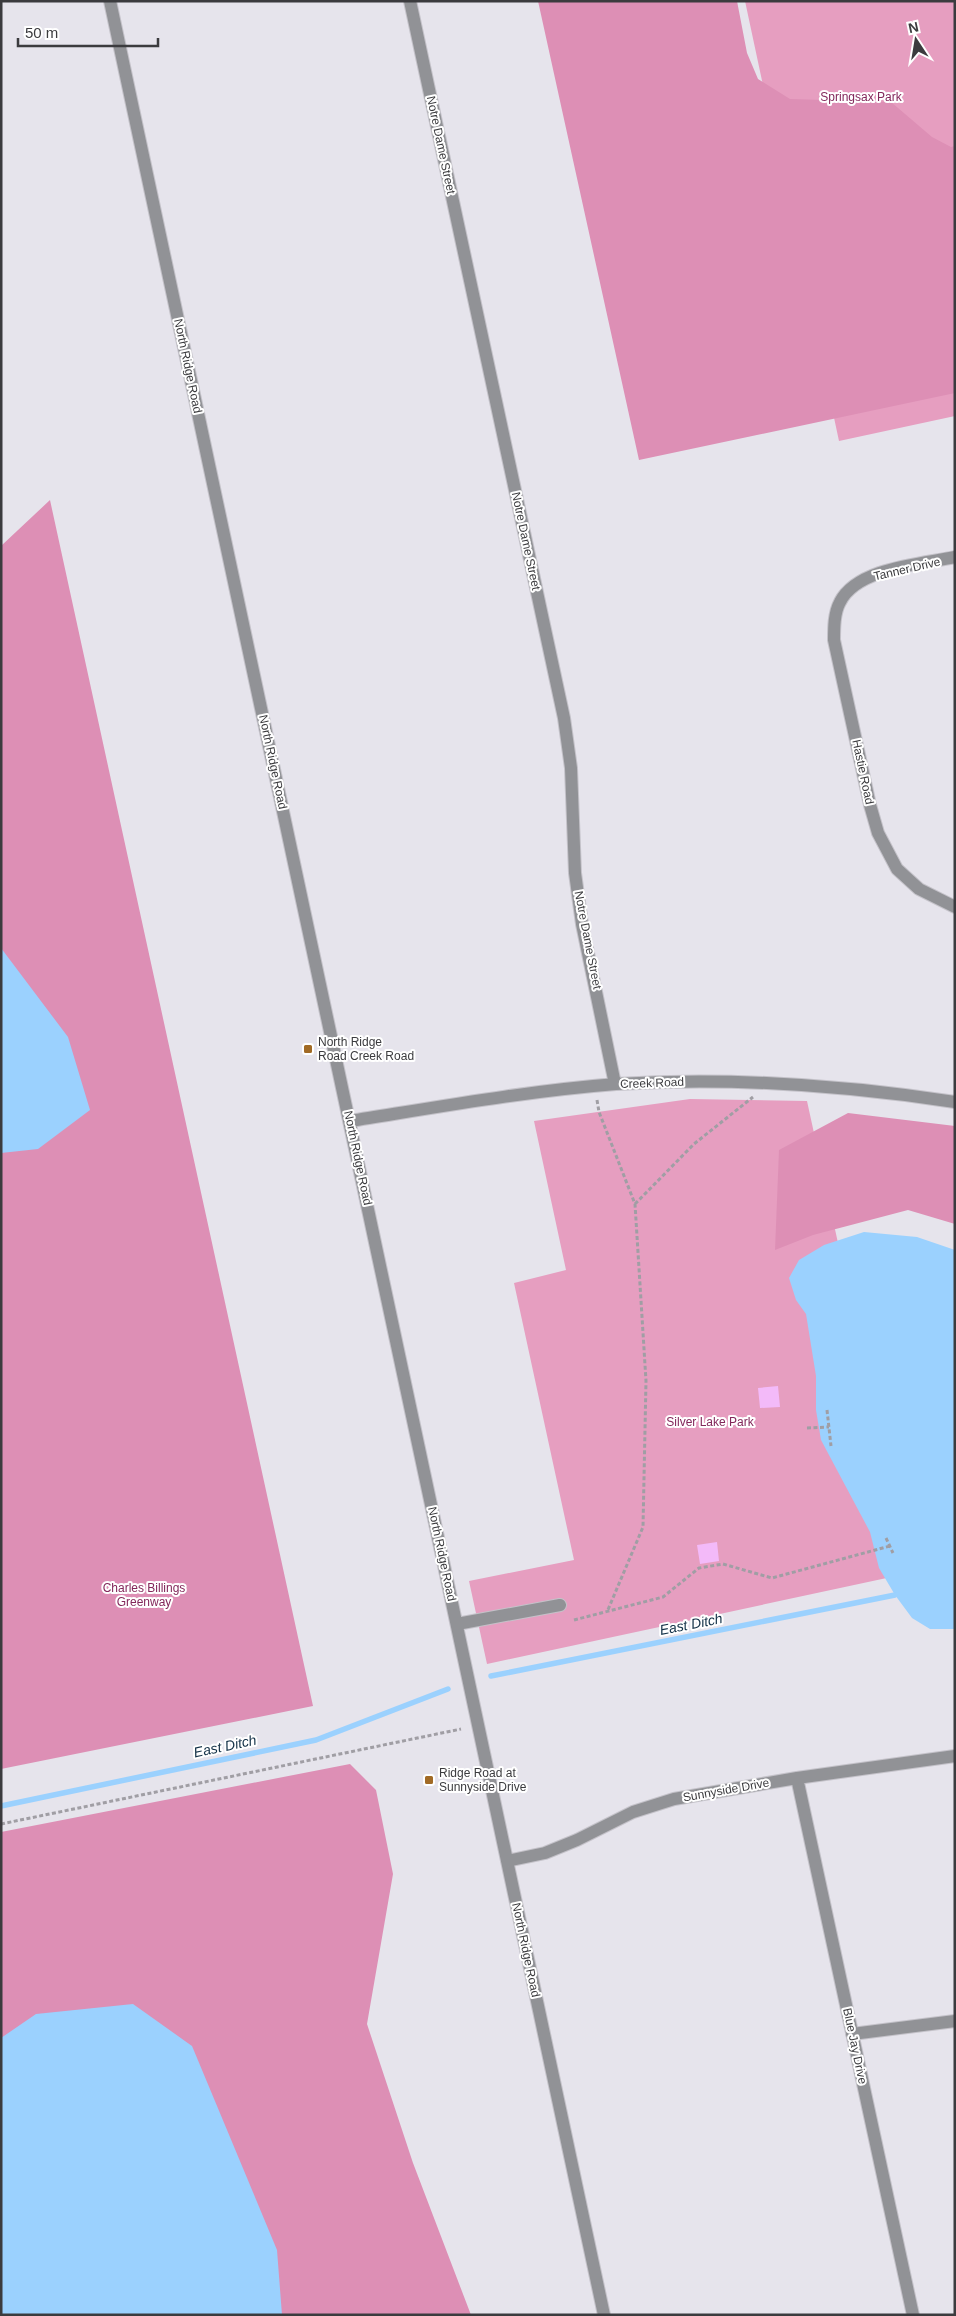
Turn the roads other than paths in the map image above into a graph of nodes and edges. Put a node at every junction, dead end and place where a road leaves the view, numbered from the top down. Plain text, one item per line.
1 (110, 1) edge
2 (410, 1) edge
3 (955, 558) edge
4 (840, 602) joint
5 (955, 907) edge
6 (615, 1084) junction
7 (955, 1102) edge
8 (350, 1120) junction
9 (560, 1605) dead end
10 (457, 1624) junction
11 (955, 1756) edge
12 (797, 1778) junction
13 (507, 1861) junction
14 (955, 2021) edge
15 (852, 2034) junction
16 (604, 2315) edge
17 (913, 2315) edge

1 - 8 street, North Ridge Road
2 - 6 street, Notre Dame Street
3 - 4 street, Tanner Drive
4 - 5 street, Hastie Road
6 - 7 street, Creek Road
6 - 8 street, Creek Road
8 - 10 street, North Ridge Road
9 - 10 street
10 - 13 street, North Ridge Road
11 - 12 street, Sunnyside Drive
12 - 13 street, Sunnyside Drive
12 - 15 street, Blue Jay Drive
13 - 16 street, North Ridge Road
14 - 15 street
15 - 17 street, Blue Jay Drive

